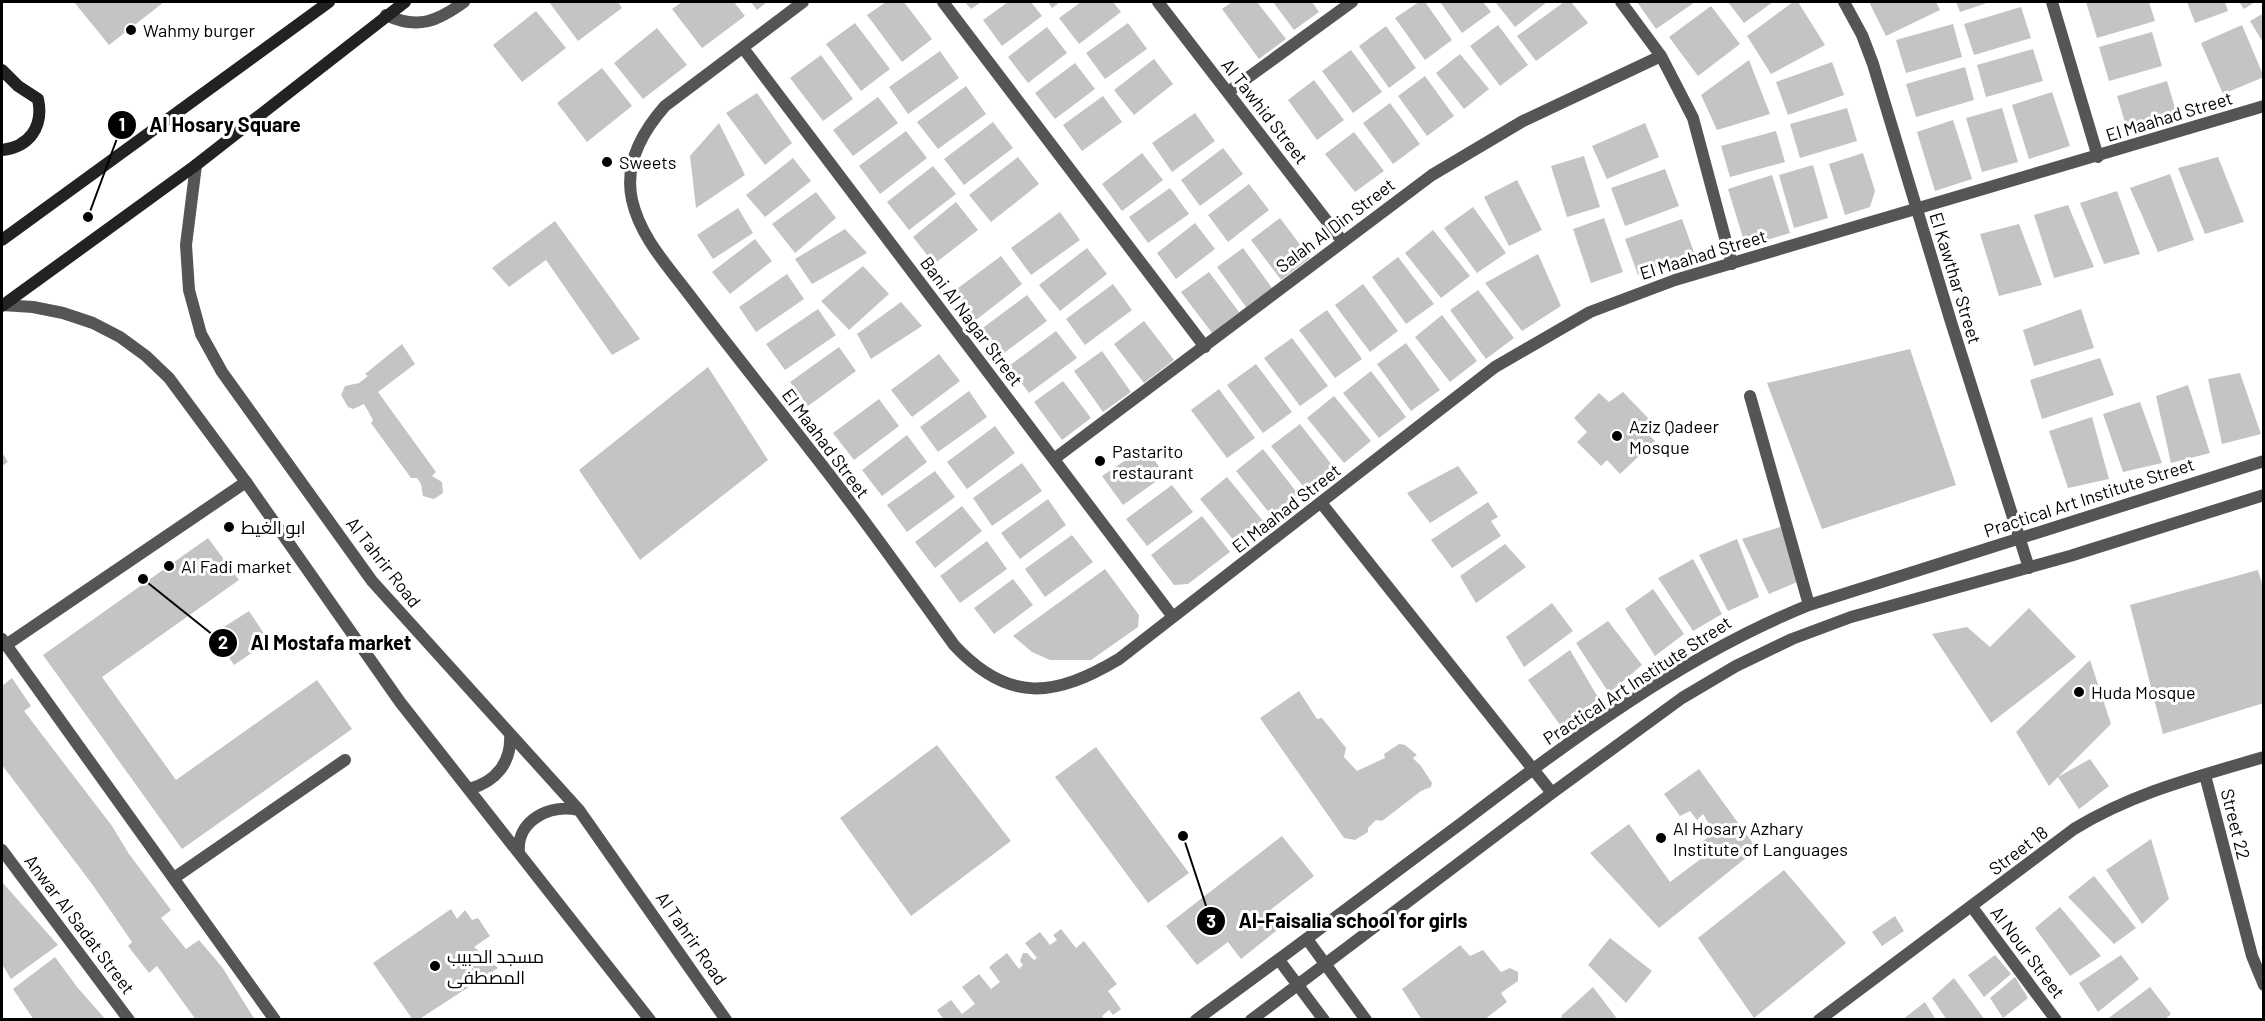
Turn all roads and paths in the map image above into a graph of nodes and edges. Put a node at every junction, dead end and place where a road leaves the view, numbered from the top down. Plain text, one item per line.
1 (329, 2) edge
2 (405, 2) edge
3 (464, 2) edge
4 (803, 2) edge
5 (943, 2) edge
6 (1158, 2) edge
7 (1352, 2) edge
8 (1621, 2) edge
9 (1844, 2) edge
10 (2052, 2) edge
11 (386, 15) junction
12 (742, 48) junction
13 (1661, 56) junction
14 (2, 70) edge
15 (1228, 92) junction
16 (2264, 106) edge
17 (2, 150) edge
18 (2098, 157) junction
19 (196, 165) junction
20 (1915, 209) junction
21 (2, 240) edge
22 (1343, 242) junction
23 (1732, 264) junction
24 (2, 306) edge
25 (1205, 347) junction
26 (1750, 396) dead end
27 (1054, 459) junction
28 (2264, 461) edge
29 (246, 482) junction
30 (2264, 495) edge
31 (1322, 504) junction
32 (2020, 538) junction
33 (2030, 568) junction
34 (1809, 605) junction
35 (1173, 617) junction
36 (4, 642) edge
37 (510, 734) junction
38 (2264, 757) edge
39 (345, 760) dead end
40 (1533, 769) junction
41 (2205, 775) junction
42 (469, 789) junction
43 (1552, 793) junction
44 (579, 810) junction
45 (2, 850) edge
46 (519, 854) junction
47 (174, 878) junction
48 (1972, 907) junction
49 (1307, 939) junction
50 (1279, 960) junction
51 (1325, 963) junction
52 (1298, 984) junction
53 (2264, 985) edge
54 (1834, 1009) junction
55 (129, 1020) edge
56 (275, 1020) edge
57 (650, 1020) edge
58 (726, 1020) edge
59 (1196, 1020) edge
60 (1251, 1020) edge
61 (1324, 1020) edge
62 (1366, 1020) edge
63 (1819, 1020) edge
64 (1842, 1020) edge
65 (2056, 1020) edge

1 - 21 main road
2 - 11 main road
3 - 11 street
4 - 12 street, El Maahad Street
5 - 25 street
6 - 15 street, Al Tawhid Street
7 - 15 street
8 - 13 street
9 - 20 street, El Kawthar Street
10 - 18 street
11 - 19 main road
12 - 27 street, Bani Al Nagar Street
12 - 35 street, El Maahad Street
13 - 22 street, Salah Al Din Street
13 - 23 street
14 - 17 main road
15 - 22 street, Al Tawhid Street
16 - 18 street, El Maahad Street
18 - 20 street, El Maahad Street
19 - 24 main road
19 - 37 street, Al Tahrir Road
20 - 23 street, El Maahad Street
20 - 32 street, El Kawthar Street
22 - 25 street, Salah Al Din Street
23 - 31 street, El Maahad Street
24 - 29 street
25 - 27 street, Salah Al Din Street
26 - 34 street
27 - 35 street, Bani Al Nagar Street
28 - 32 street, Practical Art Institute Street
29 - 36 street
29 - 42 street
30 - 33 street
31 - 35 street, El Maahad Street
31 - 40 street
32 - 33 street, El Kawthar Street
32 - 34 street, Practical Art Institute Street
33 - 43 street
34 - 40 street, Practical Art Institute Street
36 - 47 street
37 - 42 street
37 - 44 street, Al Tahrir Road
38 - 41 street, Street 18
39 - 47 street
40 - 43 street
40 - 49 street, Practical Art Institute Street
41 - 48 street, Street 18
41 - 53 street, Street 22
42 - 46 street
43 - 51 street
44 - 46 street
44 - 58 street, Al Tahrir Road
45 - 55 street, Anwar Al Sadat Street
46 - 57 street
47 - 56 street
48 - 54 street, Street 18
48 - 65 street, Al Nour Street
49 - 50 street, Practical Art Institute Street
49 - 51 street
50 - 52 street
50 - 59 street, Practical Art Institute Street
51 - 52 street
51 - 62 street
52 - 60 street
52 - 61 street
54 - 63 street, Street 18
54 - 64 street

